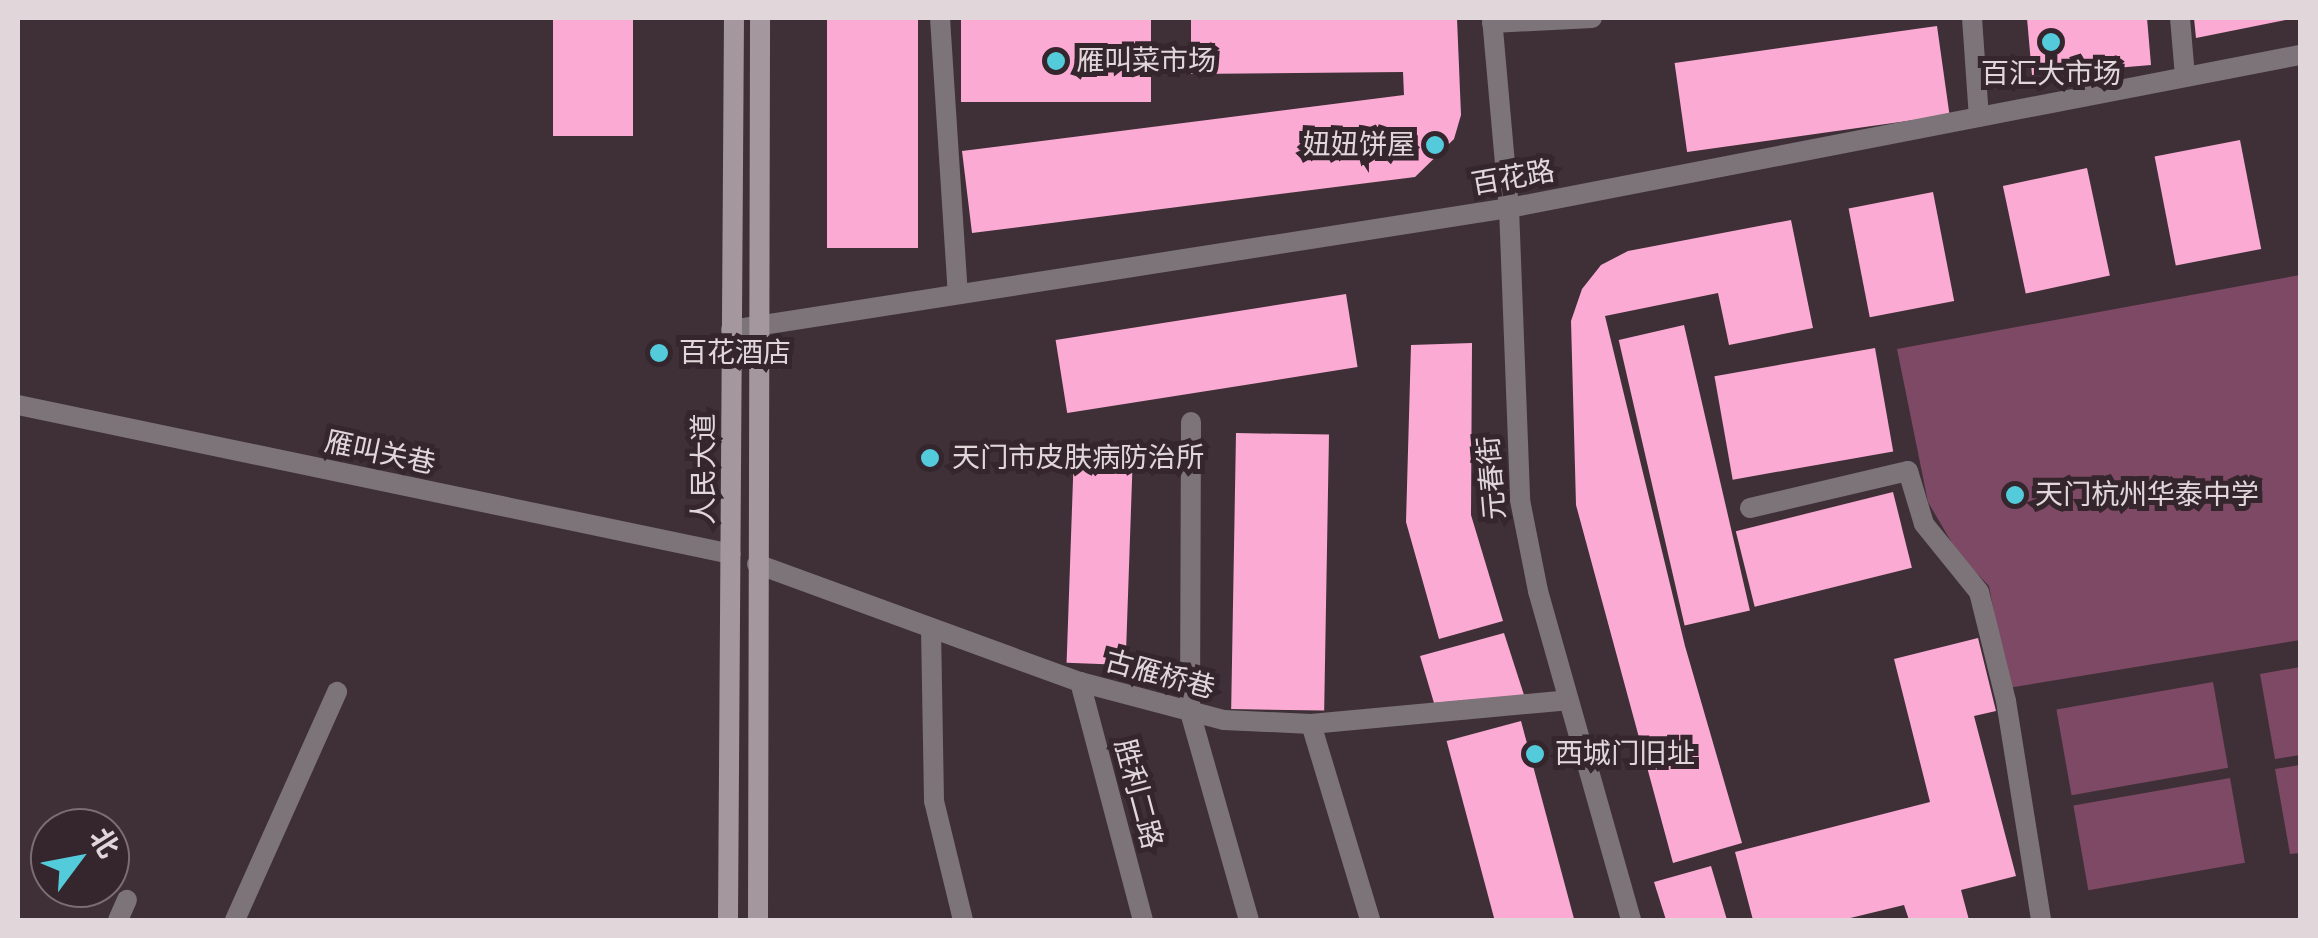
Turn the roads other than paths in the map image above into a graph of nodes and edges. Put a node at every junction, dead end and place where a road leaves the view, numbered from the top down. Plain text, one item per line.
1 (734, 18) edge
2 (760, 18) edge
3 (940, 18) edge
4 (1592, 18) edge
5 (1972, 18) edge
6 (2180, 18) edge
7 (1492, 20) edge
8 (2300, 56) edge
9 (2185, 76) junction
10 (1979, 117) junction
11 (1509, 208) junction
12 (958, 293) junction
13 (757, 325) junction
14 (731, 330) junction
15 (18, 405) edge
16 (1191, 422) dead end
17 (1750, 508) dead end
18 (731, 554) junction
19 (758, 564) junction
20 (930, 628) junction
21 (1080, 682) junction
22 (337, 692) dead end
23 (1568, 700) junction
24 (1190, 712) junction
25 (1312, 724) junction
26 (235, 920) edge
27 (728, 920) edge
28 (758, 920) edge
29 (963, 920) edge
30 (1143, 920) edge
31 (1249, 920) edge
32 (1370, 920) edge
33 (1632, 920) edge
34 (2041, 920) edge

1 - 14 main road, 人民大道
2 - 13 main road, 人民大道
3 - 12 street
4 - 7 street
5 - 10 street
6 - 9 street
7 - 11 street, 元春街
8 - 9 street, 百花路
9 - 10 street, 百花路
10 - 11 street, 百花路
11 - 12 street, 百花路
11 - 23 street, 元春街
12 - 13 street, 百花路
13 - 14 street, 百花路
13 - 19 main road, 人民大道
14 - 18 main road, 人民大道
15 - 18 street, 雁叫关巷
16 - 24 street
17 - 34 street
18 - 27 main road, 人民大道
19 - 20 street, 古雁桥巷
19 - 28 main road, 人民大道
20 - 21 street, 古雁桥巷
20 - 29 street
21 - 24 street, 古雁桥巷
21 - 30 street, 胜利二路
22 - 26 street
23 - 25 street, 古雁桥巷
23 - 33 street, 元春街
24 - 25 street, 古雁桥巷
24 - 31 street
25 - 32 street

